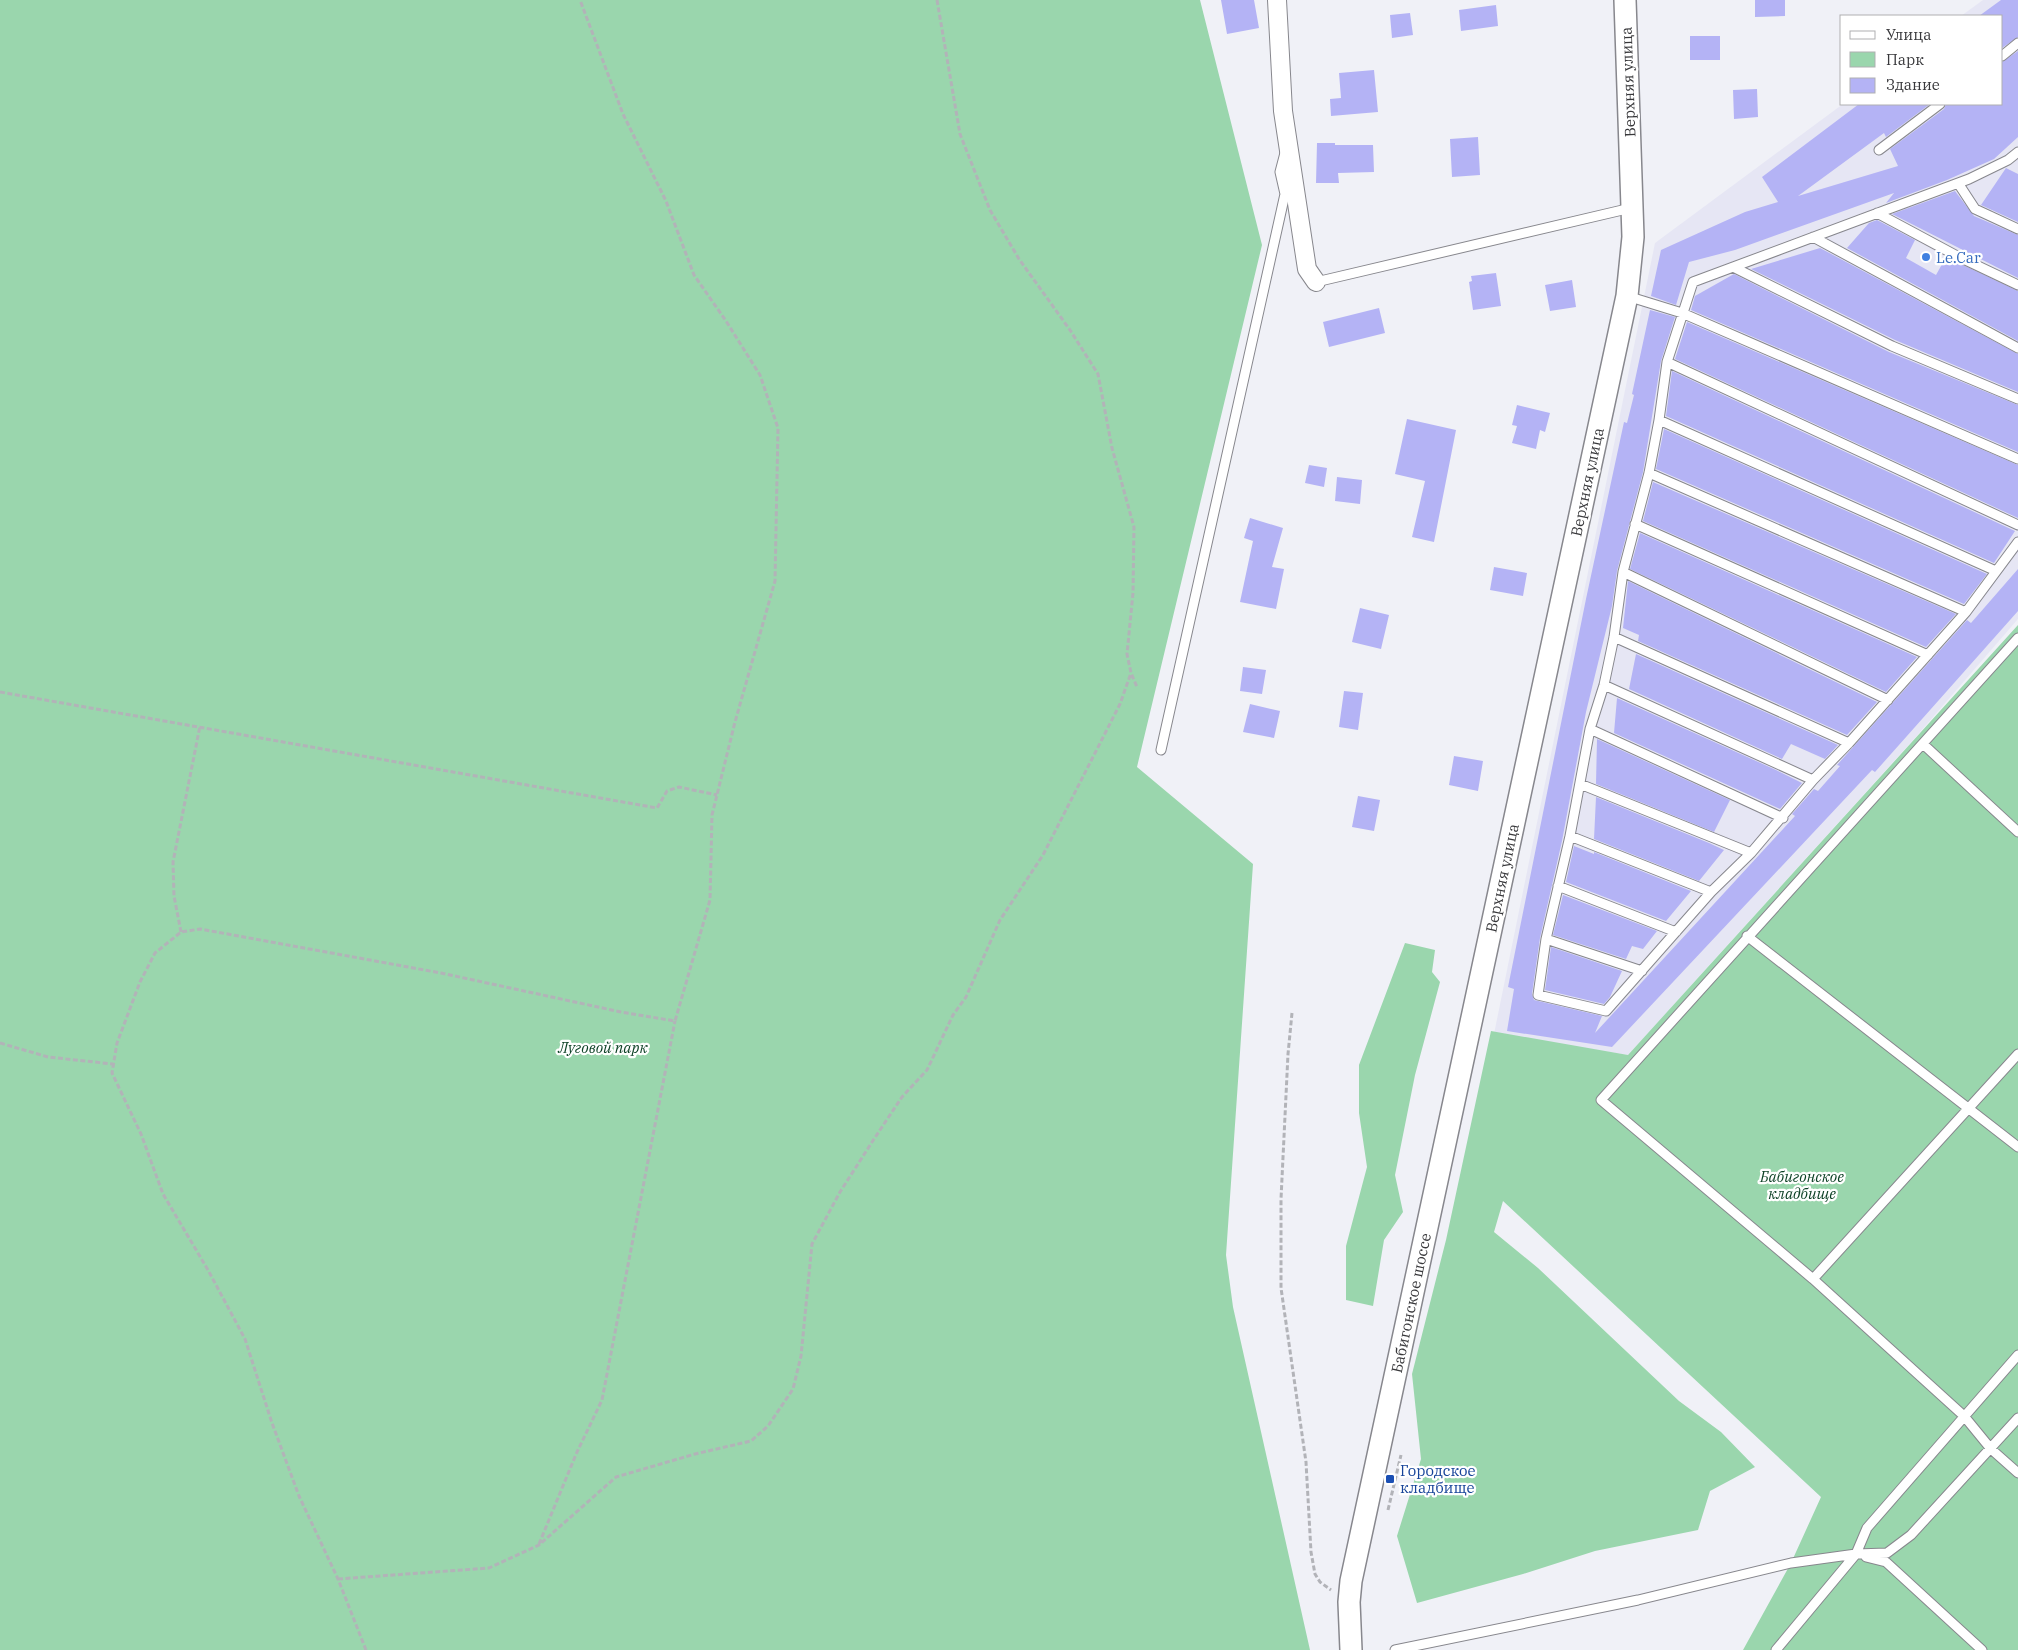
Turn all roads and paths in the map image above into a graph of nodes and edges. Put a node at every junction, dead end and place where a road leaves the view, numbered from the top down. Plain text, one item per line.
1 (580, 0) edge
2 (936, 0) edge
3 (1277, 0) edge
4 (1625, 0) edge
5 (2018, 43) edge
6 (2003, 55) edge
7 (1939, 105) edge
8 (1288, 142) junction
9 (1879, 150) dead end
10 (2018, 152) edge
11 (2008, 160) junction
12 (2018, 165) edge
13 (1958, 183) junction
14 (1632, 208) junction
15 (1876, 213) junction
16 (2018, 229) edge
17 (1813, 237) junction
18 (1733, 267) junction
19 (1316, 282) joint
20 (2018, 285) edge
21 (1627, 296) junction
22 (1682, 313) junction
23 (2018, 348) edge
24 (1667, 362) junction
25 (2018, 399) edge
26 (1659, 420) junction
27 (2018, 459) edge
28 (1648, 473) junction
29 (1636, 524) junction
30 (2018, 526) edge
31 (2018, 542) edge
32 (1996, 571) junction
33 (1623, 572) junction
34 (1966, 612) junction
35 (1614, 637) junction
36 (2018, 638) edge
37 (1928, 655) junction
38 (1131, 674) junction
39 (1604, 685) junction
40 (1137, 687) dead end
41 (0, 692) edge
42 (1888, 700) junction
43 (200, 726) junction
44 (1590, 729) junction
45 (1849, 743) junction
46 (1923, 744) junction
47 (1160, 750) dead end
48 (1813, 780) junction
49 (1580, 784) junction
50 (717, 796) junction
51 (1783, 818) junction
52 (2018, 832) edge
53 (1570, 836) junction
54 (1751, 853) junction
55 (1558, 886) junction
56 (1711, 892) junction
57 (181, 932) junction
58 (1676, 932) junction
59 (1747, 936) junction
60 (1546, 939) junction
61 (1485, 958) joint
62 (1642, 971) junction
63 (1292, 1013) dead end
64 (675, 1021) junction
65 (0, 1043) edge
66 (2018, 1054) edge
67 (113, 1064) junction
68 (1969, 1107) junction
69 (2018, 1147) edge
70 (1813, 1279) junction
71 (2018, 1354) edge
72 (1964, 1416) junction
73 (2018, 1418) edge
74 (1991, 1449) junction
75 (2018, 1473) edge
76 (539, 1545) junction
77 (1856, 1554) junction
78 (338, 1579) junction
79 (1349, 1602) junction
80 (366, 1650) edge
81 (1351, 1650) edge
82 (1395, 1650) edge
83 (1776, 1650) edge
84 (1982, 1650) edge

1 - 50 path
2 - 38 path
3 - 8 street
4 - 14 street, Верхняя улица
5 - 6 lane
7 - 9 lane
8 - 19 street
8 - 47 lane
10 - 11 lane
11 - 12 lane
11 - 13 lane
13 - 15 lane
13 - 16 lane
14 - 19 lane
14 - 21 street, Верхняя улица
15 - 17 lane
15 - 20 lane
17 - 18 lane
17 - 23 lane
18 - 22 lane
18 - 25 lane
21 - 22 lane
21 - 61 street, Верхняя улица
22 - 24 lane
22 - 27 lane
24 - 26 lane
24 - 30 lane
26 - 28 lane
26 - 32 lane
28 - 29 lane
28 - 34 lane
29 - 33 lane
29 - 37 lane
31 - 32 lane
32 - 34 lane
33 - 35 lane
33 - 42 lane
34 - 37 lane
35 - 39 lane
35 - 45 lane
36 - 46 lane
37 - 42 lane
38 - 40 path
38 - 76 path
39 - 44 lane
39 - 48 lane
41 - 43 path
42 - 45 lane
43 - 50 path
43 - 57 path
44 - 49 lane
44 - 51 lane
45 - 48 lane
46 - 52 lane
46 - 59 lane
48 - 51 lane
49 - 53 lane
49 - 54 lane
50 - 64 path
51 - 54 lane
53 - 55 lane
53 - 56 lane
54 - 56 lane
55 - 58 lane
55 - 60 lane
56 - 58 lane
57 - 64 path
57 - 67 path
58 - 62 lane
59 - 68 lane
59 - 70 lane
60 - 62 lane
60 - 62 lane
61 - 79 street, Бабигонское шоссе
63 - 79 path
64 - 76 path
65 - 67 path
66 - 68 lane
67 - 78 path
68 - 69 lane
68 - 70 lane
70 - 72 lane
71 - 72 lane
72 - 74 lane
72 - 77 lane
73 - 74 lane
74 - 75 lane
74 - 77 lane
76 - 78 path
77 - 82 lane
77 - 83 lane
77 - 84 lane
78 - 80 path
79 - 81 street, Бабигонское шоссе

